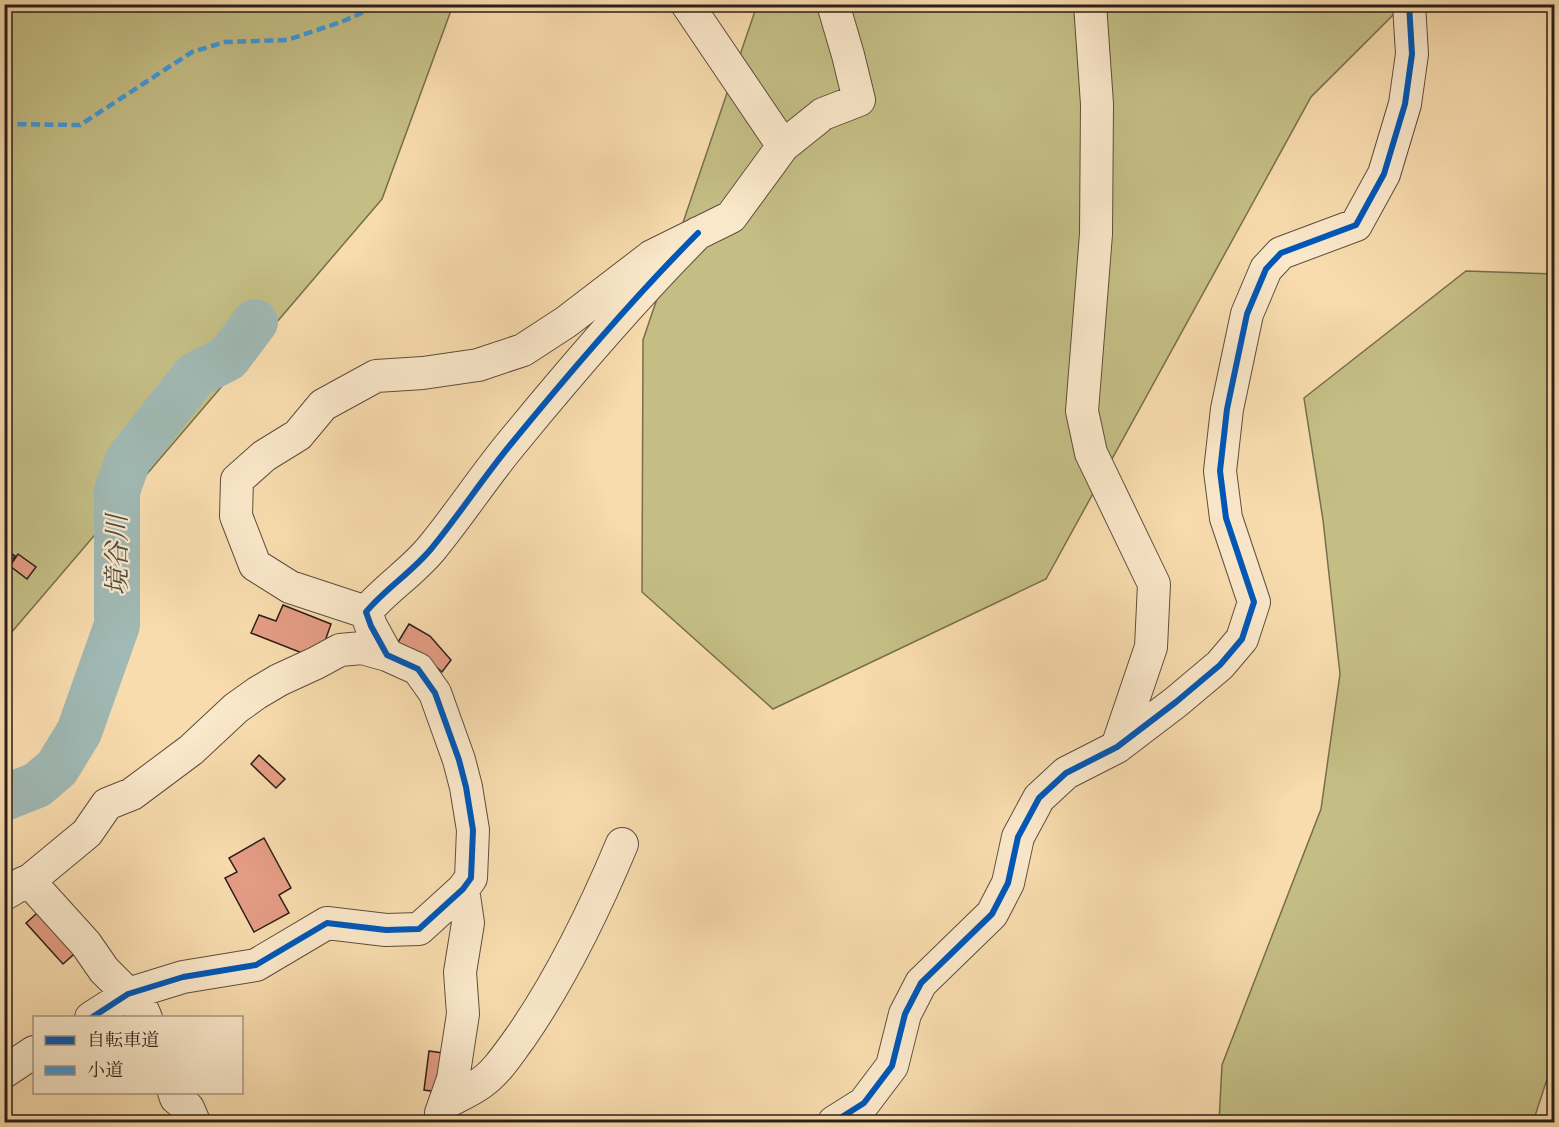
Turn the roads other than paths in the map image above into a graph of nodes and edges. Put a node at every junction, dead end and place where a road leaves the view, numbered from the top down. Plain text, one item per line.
1 (687, 4) edge
2 (833, 4) edge
3 (1090, 4) edge
4 (1409, 4) edge
5 (783, 146) junction
6 (698, 233) junction
7 (366, 612) junction
8 (387, 655) junction
9 (1117, 747) junction
10 (622, 844) dead end
11 (17, 887) edge
12 (463, 889) junction
13 (137, 1006) edge
14 (95, 1016) edge
15 (33, 1054) edge
16 (4, 1072) edge
17 (175, 1094) edge
18 (441, 1113) edge
19 (194, 1122) edge
20 (834, 1122) edge

1 - 5 street
2 - 5 street
3 - 9 street
4 - 9 street
5 - 6 street
6 - 7 street
6 - 7 street
7 - 8 street
8 - 11 street
8 - 12 street
9 - 20 street
10 - 18 street
11 - 13 street
12 - 13 street
12 - 18 street
13 - 14 street
15 - 16 street
17 - 19 street

